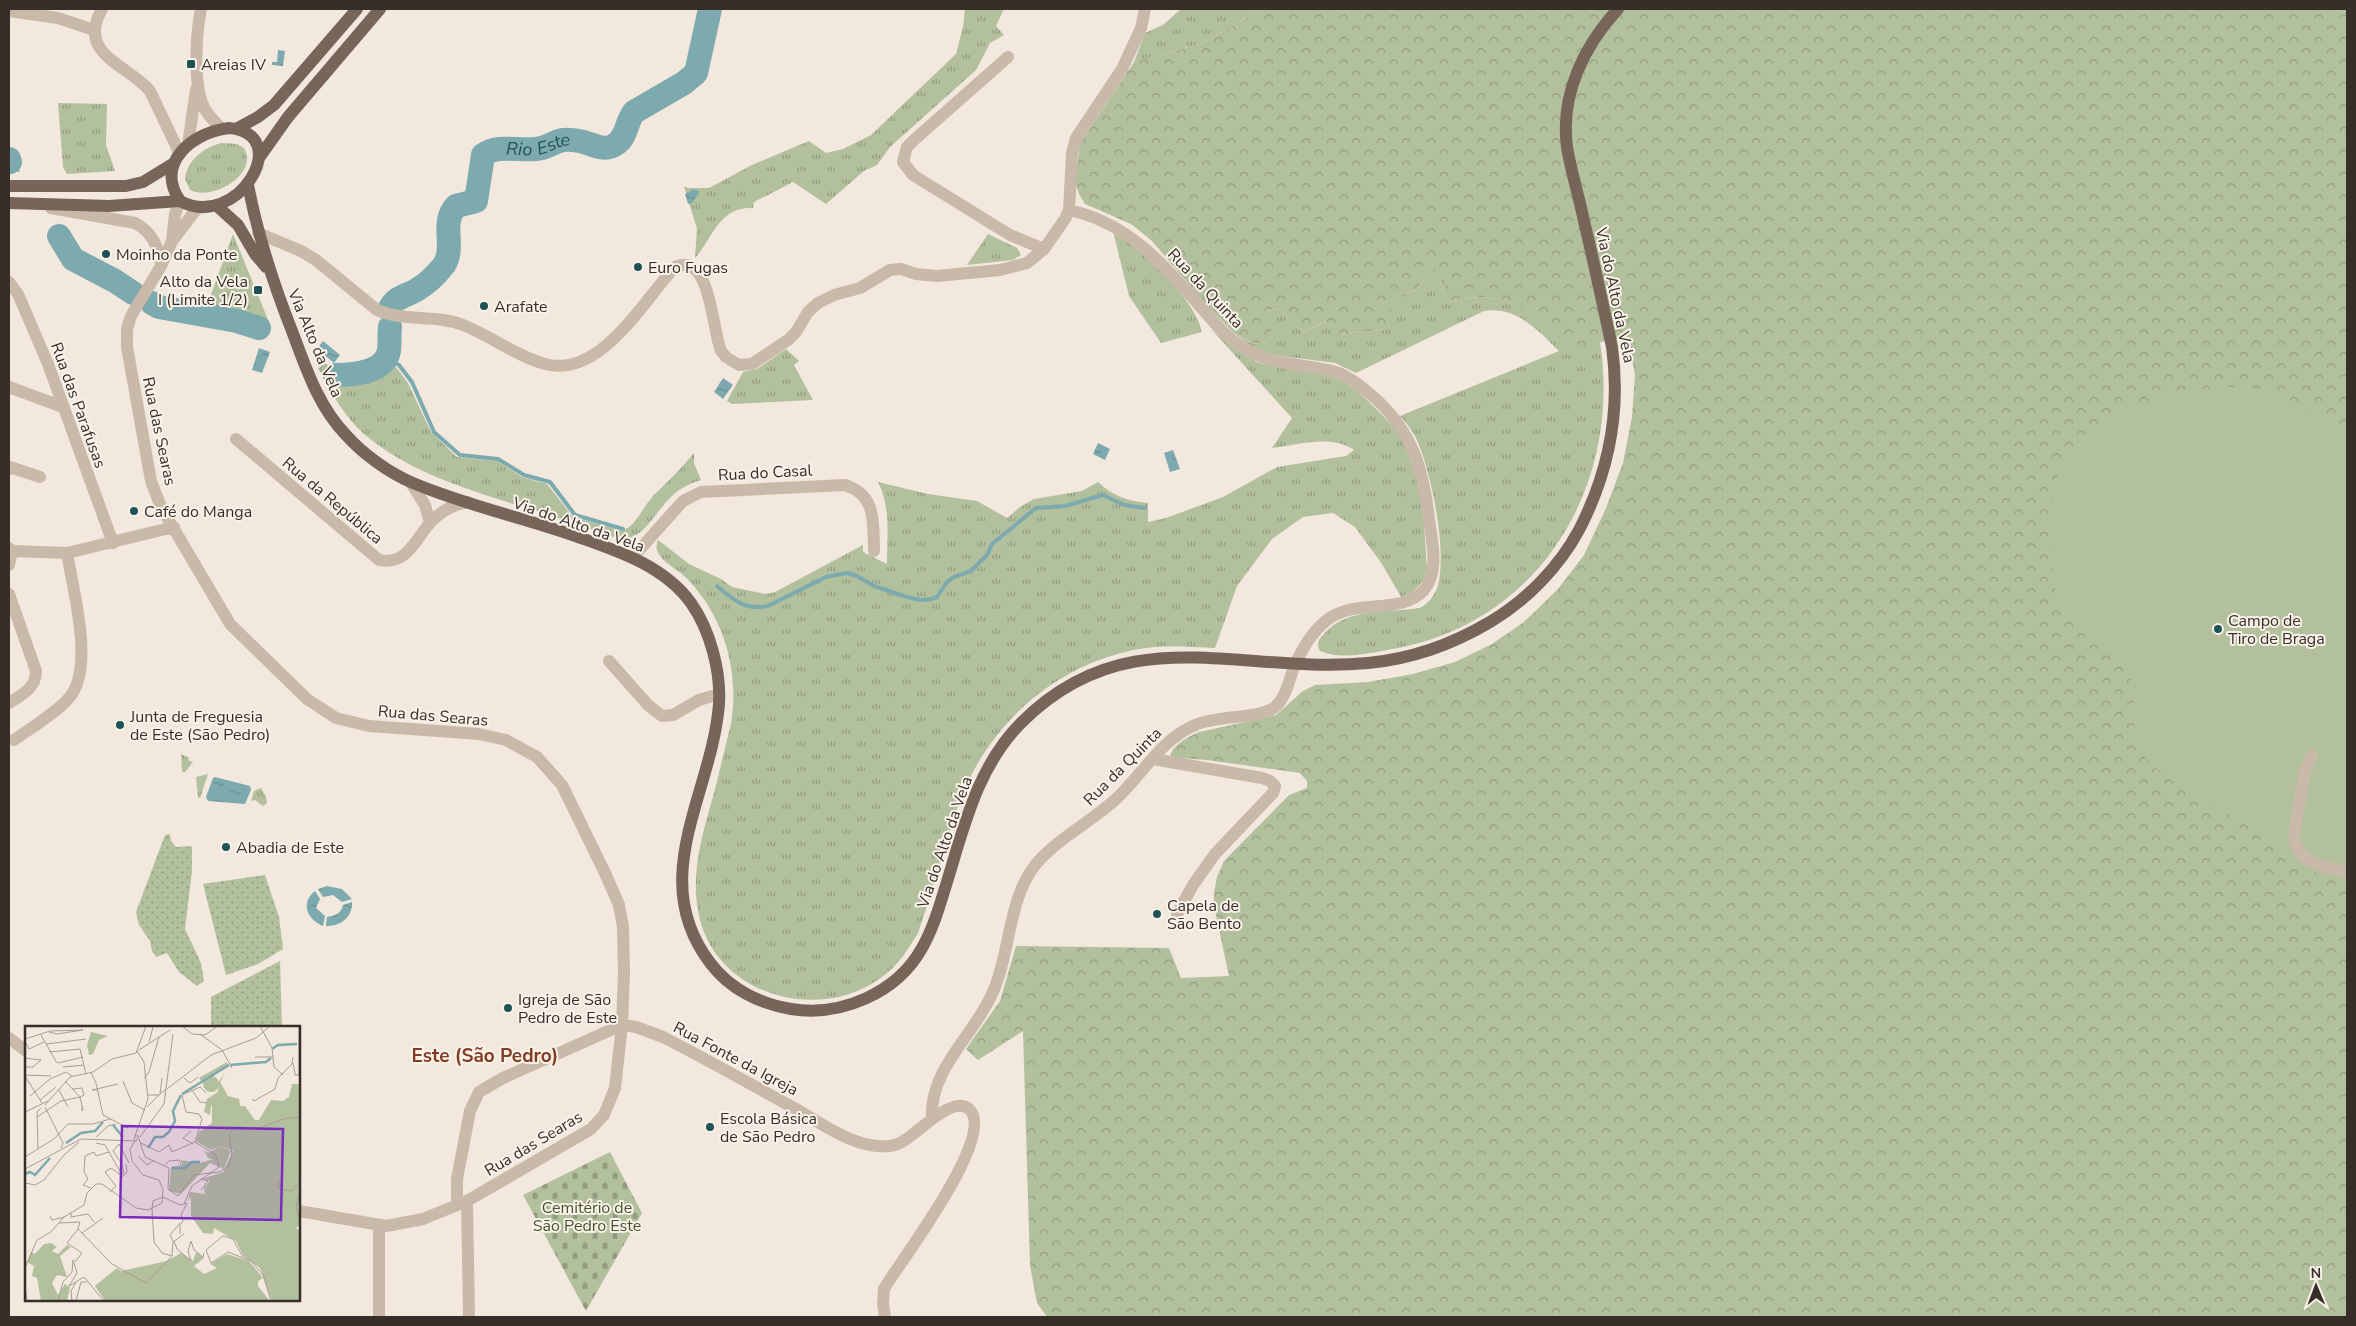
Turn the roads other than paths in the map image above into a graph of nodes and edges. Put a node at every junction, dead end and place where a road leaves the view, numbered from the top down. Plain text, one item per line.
1 (102, 9) edge
2 (201, 9) edge
3 (357, 9) edge
4 (380, 9) edge
5 (1145, 9) edge
6 (1618, 9) edge
7 (9, 11) edge
8 (94, 30) junction
9 (1008, 57) dead end
10 (198, 79) junction
11 (222, 129) junction
12 (236, 129) junction
13 (181, 154) junction
14 (259, 158) junction
15 (248, 185) junction
16 (9, 186) edge
17 (180, 201) junction
18 (9, 203) edge
19 (29, 204) junction
20 (216, 205) junction
21 (198, 206) junction
22 (1069, 210) junction
23 (238, 225) junction
24 (258, 233) junction
25 (172, 241) junction
26 (1044, 249) junction
27 (161, 266) junction
28 (268, 268) junction
29 (9, 282) edge
30 (9, 387) edge
31 (63, 407) junction
32 (236, 439) dead end
33 (9, 469) edge
34 (40, 477) dead end
35 (412, 482) junction
36 (442, 493) junction
37 (468, 502) junction
38 (425, 505) junction
39 (446, 509) junction
40 (430, 523) junction
41 (174, 527) junction
42 (112, 543) junction
43 (10, 550) edge
44 (874, 551) dead end
45 (67, 553) junction
46 (633, 557) junction
47 (9, 565) edge
48 (9, 594) edge
49 (610, 660) dead end
50 (1296, 663) junction
51 (719, 694) junction
52 (9, 703) edge
53 (14, 740) dead end
54 (2312, 756) dead end
55 (1153, 759) junction
56 (2347, 872) edge
57 (1177, 914) dead end
58 (622, 1026) junction
59 (9, 1038) edge
60 (25, 1050) edge
61 (932, 1119) junction
62 (462, 1203) junction
63 (300, 1212) edge
64 (379, 1225) junction
65 (379, 1317) edge
66 (469, 1317) edge
67 (885, 1317) edge

1 - 8 street
2 - 10 street
3 - 12 main road
4 - 14 main road
5 - 22 street
6 - 50 main road, Via do Alto da Vela
7 - 8 street
8 - 13 street
9 - 26 street
10 - 11 street
10 - 13 street
11 - 12 main road
11 - 13 main road
12 - 14 main road
13 - 16 main road
13 - 17 main road
14 - 15 main road
15 - 20 main road
15 - 24 main road, Via Alto da Vela
17 - 19 main road
17 - 21 main road
17 - 25 street, Rua das Searas
18 - 19 main road
19 - 27 street
20 - 21 main road
20 - 23 main road, Via Alto da Vela
21 - 25 street, Rua das Searas
22 - 26 street
22 - 50 street, Rua da Quinta
23 - 24 main road, Via Alto da Vela
23 - 28 main road, Via Alto da Vela
24 - 26 street
24 - 28 main road, Via Alto da Vela
25 - 27 street, Rua das Searas
27 - 41 street, Rua das Searas
28 - 35 main road, Via Alto da Vela
29 - 31 street, Rua das Parafusas
30 - 31 street
31 - 42 street, Rua das Parafusas
32 - 40 street, Rua da República
33 - 34 street
35 - 36 main road, Via Alto da Vela
35 - 38 street
36 - 37 main road, Via Alto da Vela
36 - 38 street
36 - 39 street
37 - 39 street, Rua da República
37 - 46 main road, Via do Alto da Vela
38 - 40 street
39 - 40 street, Rua da República
41 - 42 street
41 - 58 street, Rua das Searas
42 - 45 street
43 - 45 street
43 - 47 street
44 - 46 street, Rua do Casal
45 - 53 street
46 - 51 main road, Via do Alto da Vela
48 - 52 street
49 - 51 street
50 - 51 main road, Via do Alto da Vela
50 - 55 street, Rua da Quinta
54 - 56 street
55 - 57 street
55 - 61 street, Rua da Quinta
58 - 61 street, Rua Fonte da Igreja
58 - 62 street, Rua das Searas
58 - 62 street
59 - 60 street
61 - 67 street, Rua Fonte da Igreja
62 - 64 street, Rua das Searas
62 - 66 street
63 - 64 street, Rua das Searas
64 - 65 street

